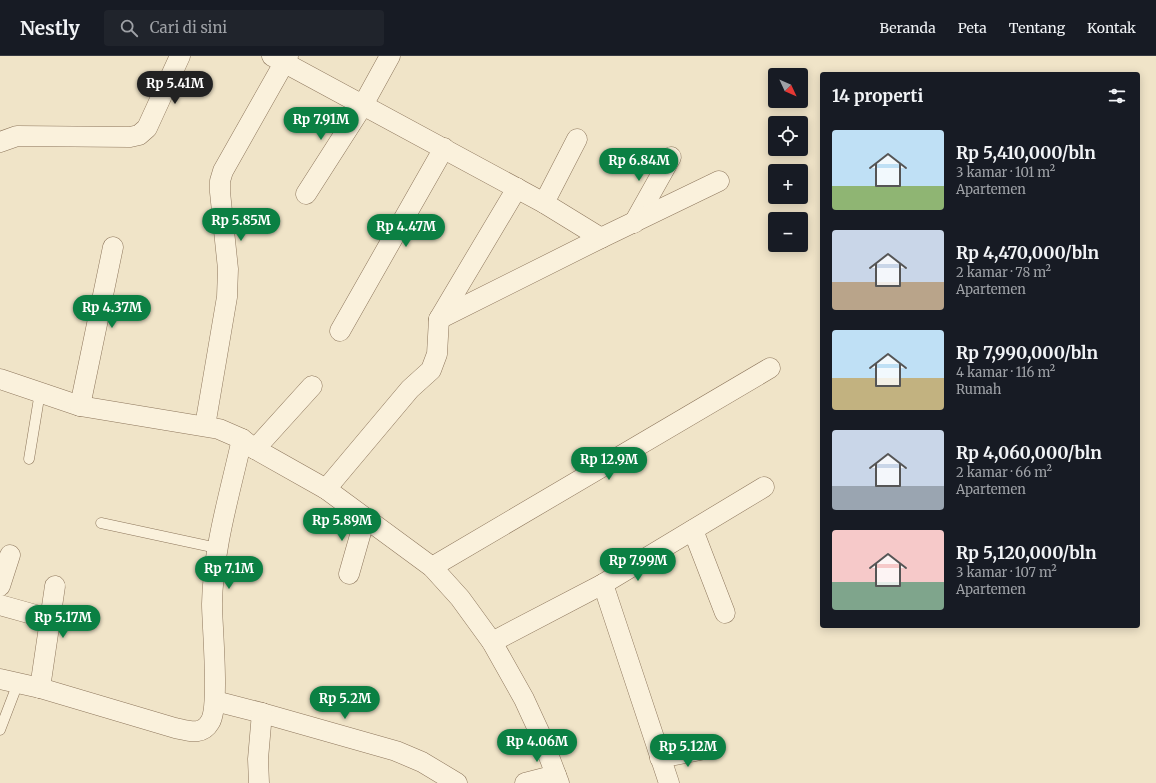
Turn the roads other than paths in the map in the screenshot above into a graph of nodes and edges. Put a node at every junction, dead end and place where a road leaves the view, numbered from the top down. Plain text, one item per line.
1 (180, 56) edge
2 (390, 56) edge
3 (282, 58) edge
4 (363, 105) junction
5 (577, 139) dead end
6 (0, 142) edge
7 (444, 148) junction
8 (671, 157) dead end
9 (720, 181) dead end
10 (517, 188) junction
11 (306, 194) dead end
12 (544, 203) junction
13 (634, 223) junction
14 (602, 238) junction
15 (113, 247) dead end
16 (439, 319) junction
17 (340, 331) dead end
18 (770, 368) dead end
19 (0, 379) edge
20 (312, 386) dead end
21 (40, 392) junction
22 (80, 406) junction
23 (205, 426) junction
24 (249, 444) junction
25 (29, 459) dead end
26 (764, 487) dead end
27 (326, 489) junction
28 (365, 518) junction
29 (101, 523) dead end
30 (693, 530) junction
31 (217, 548) junction
32 (10, 555) dead end
33 (432, 567) junction
34 (350, 574) dead end
35 (603, 584) junction
36 (0, 586) edge
37 (55, 586) dead end
38 (0, 605) edge
39 (725, 614) dead end
40 (50, 619) junction
41 (492, 642) junction
42 (9, 681) edge
43 (40, 688) junction
44 (214, 700) junction
45 (262, 713) junction
46 (0, 730) edge
47 (710, 748) dead end
48 (660, 758) junction
49 (558, 779) edge
50 (259, 783) edge
51 (457, 783) edge
52 (525, 783) edge
53 (669, 783) edge

1 - 6 street
2 - 4 street
3 - 4 street
3 - 23 street
4 - 7 street
4 - 11 street
5 - 12 street
7 - 10 street
7 - 17 street
8 - 13 street
9 - 13 street
10 - 12 street
10 - 16 street
12 - 14 street
13 - 14 street
14 - 16 street
15 - 22 street
16 - 27 street
18 - 33 street
19 - 21 street
20 - 24 street
21 - 22 street
21 - 25 lane
22 - 23 street
23 - 24 street
24 - 27 street
24 - 31 street
26 - 30 street
27 - 28 street
28 - 33 street
28 - 34 street
29 - 31 lane
30 - 35 street
30 - 39 street
31 - 44 street
32 - 36 street
33 - 41 street
35 - 41 street
35 - 48 street
37 - 40 street
38 - 40 street
40 - 43 street
41 - 49 street
42 - 43 street
42 - 46 lane
43 - 44 street
44 - 45 street
45 - 50 street
45 - 51 street
47 - 48 street
48 - 53 street
49 - 52 street

